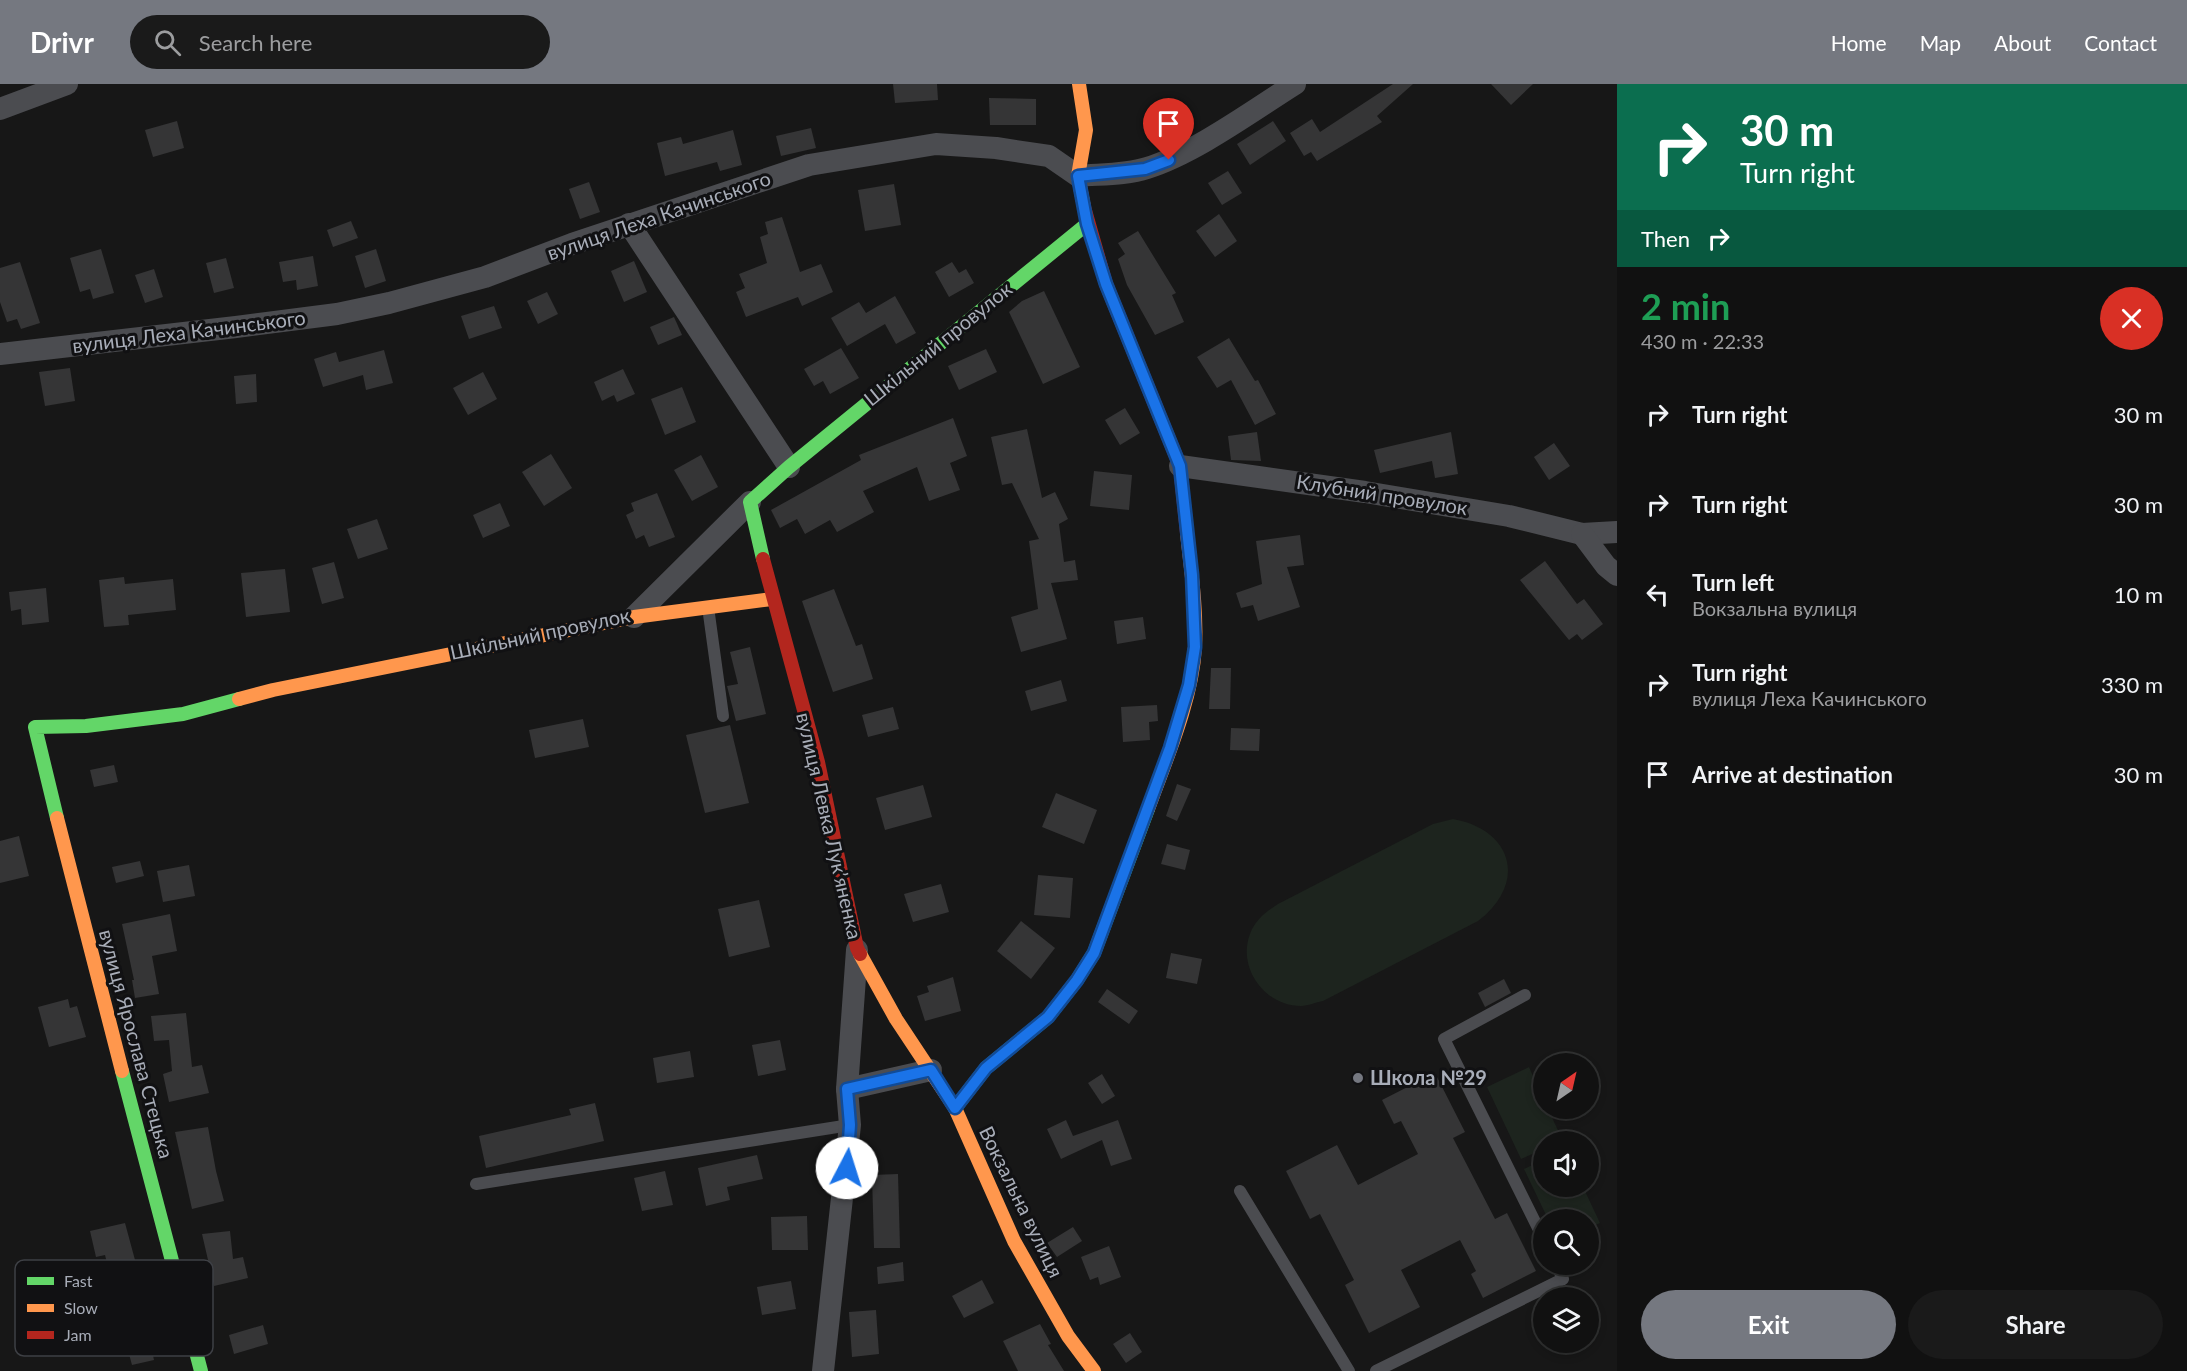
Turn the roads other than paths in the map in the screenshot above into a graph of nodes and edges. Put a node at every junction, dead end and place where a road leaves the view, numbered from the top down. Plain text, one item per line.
1 (67, 84) edge
2 (1079, 84) edge
3 (1295, 84) edge
4 (0, 109) edge
5 (1078, 176) junction
6 (629, 224) junction
7 (1087, 224) junction
8 (0, 354) edge
9 (1180, 466) junction
10 (789, 467) junction
11 (750, 502) junction
12 (1617, 532) edge
13 (1582, 534) junction
14 (1617, 575) edge
15 (772, 599) junction
16 (708, 606) junction
17 (634, 617) junction
18 (723, 717) dead end
19 (35, 727) joint
20 (857, 948) junction
21 (1525, 995) dead end
22 (931, 1070) junction
23 (847, 1089) junction
24 (955, 1108) junction
25 (850, 1125) junction
26 (476, 1184) dead end
27 (1240, 1191) dead end
28 (1533, 1218) edge
29 (172, 1260) edge
30 (1561, 1275) edge
31 (197, 1356) edge
32 (201, 1371) edge
33 (823, 1371) edge
34 (1094, 1371) edge
35 (1349, 1371) edge
36 (1376, 1371) edge

1 - 4 street
2 - 5 street
3 - 5 street
5 - 6 street, вулиця Леха Качинського
5 - 7 street
6 - 8 street, вулиця Леха Качинського
6 - 10 street
7 - 9 street
7 - 10 street, Шкільний провулок
9 - 13 street, Клубний провулок
9 - 24 street
10 - 11 street, Шкільний провулок
11 - 15 street, вулиця Левка Лукʼяненка
11 - 17 street, Шкільний провулок
12 - 13 street, Клубний провулок
13 - 14 street
15 - 16 street
15 - 20 street, вулиця Левка Лукʼяненка
16 - 17 street
16 - 18 lane
17 - 19 street, Шкільний провулок
19 - 29 street, вулиця Ярослава Стецька
20 - 22 street, Вокзальна вулиця
20 - 23 street, вулиця Левка Лукʼяненка
21 - 28 lane
22 - 23 street
22 - 24 street, Вокзальна вулиця
23 - 25 street, вулиця Левка Лукʼяненка
24 - 34 street, Вокзальна вулиця
25 - 26 lane
25 - 33 street, вулиця Левка Лукʼяненка
27 - 35 lane
30 - 36 lane
31 - 32 street, вулиця Ярослава Стецька

